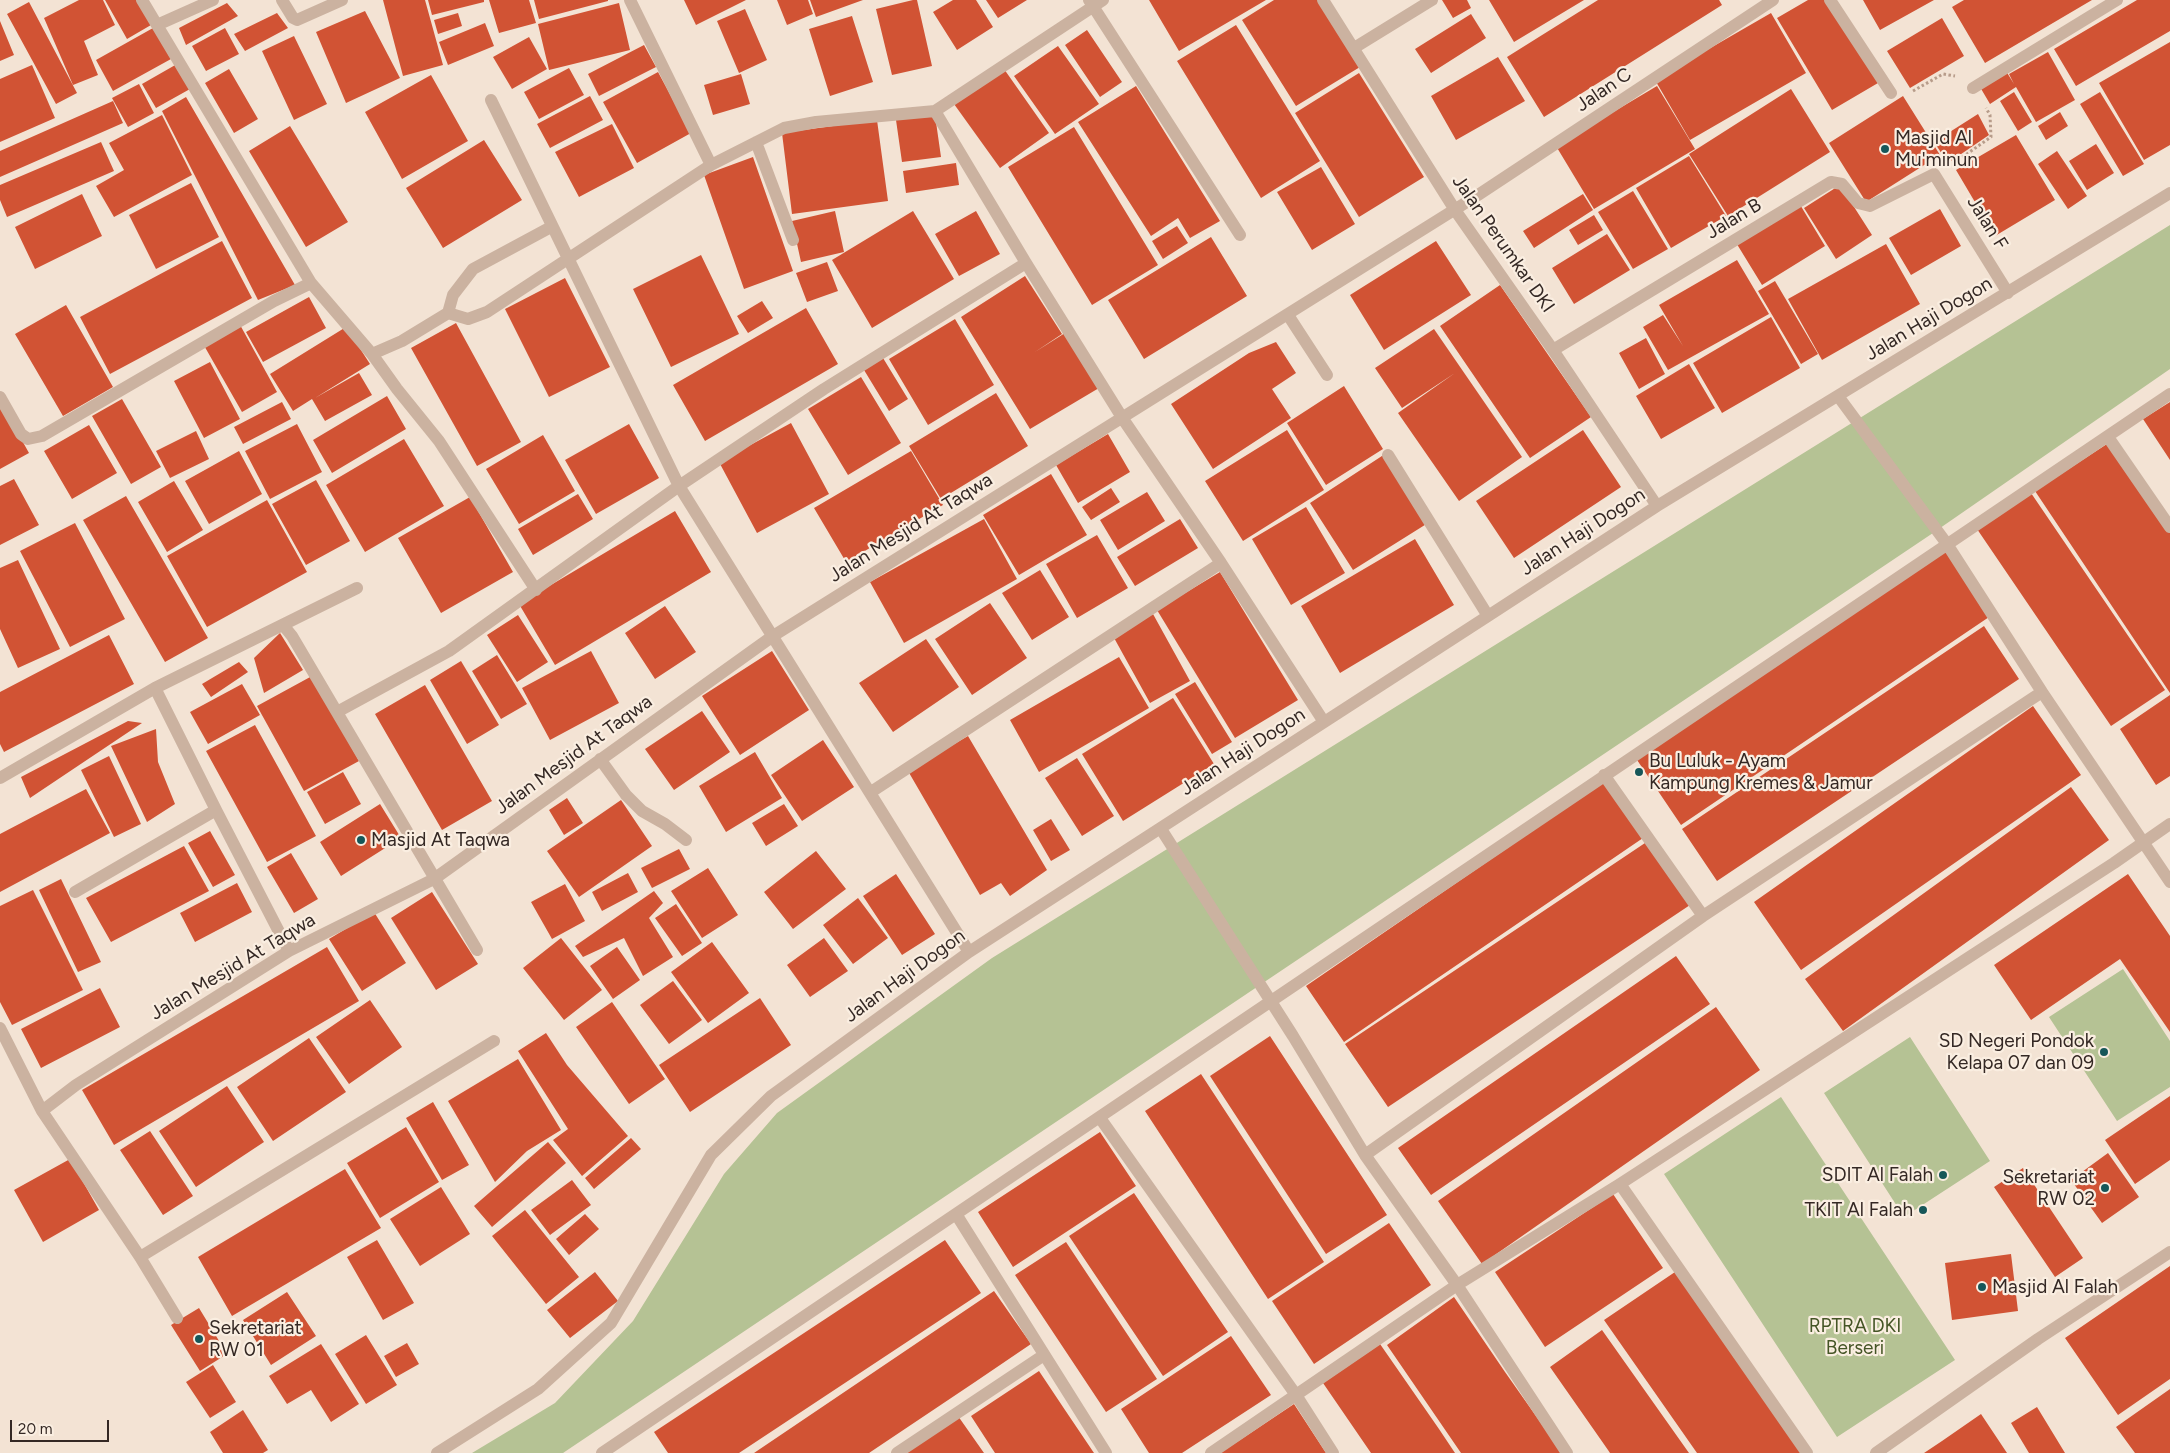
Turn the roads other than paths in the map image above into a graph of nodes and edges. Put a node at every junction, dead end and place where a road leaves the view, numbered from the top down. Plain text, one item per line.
1 (142, 0) edge
2 (213, 0) edge
3 (282, 0) edge
4 (342, 0) edge
5 (630, 0) edge
6 (1323, 0) edge
7 (1432, 0) edge
8 (1773, 0) edge
9 (1830, 0) edge
10 (2116, 0) edge
11 (1095, 2) edge
12 (157, 25) junction
13 (1354, 48) junction
14 (1973, 88) road end
15 (1891, 94) road end
16 (491, 100) dead end
17 (936, 111) junction
18 (756, 142) junction
19 (711, 165) junction
20 (1934, 174) joint
21 (2170, 193) edge
22 (1455, 210) junction
23 (551, 227) junction
24 (1240, 234) dead end
25 (793, 240) dead end
26 (568, 258) junction
27 (1026, 263) junction
28 (311, 284) junction
29 (2008, 293) junction
30 (448, 313) junction
31 (1288, 315) junction
32 (1553, 350) junction
33 (372, 354) junction
34 (1327, 375) dead end
35 (2170, 394) edge
36 (1838, 396) junction
37 (0, 397) edge
38 (1123, 419) junction
39 (2108, 436) junction
40 (1388, 455) dead end
41 (679, 486) junction
42 (1658, 506) junction
43 (2170, 527) edge
44 (1947, 544) junction
45 (1221, 563) junction
46 (357, 588) dead end
47 (536, 590) junction
48 (1488, 616) junction
49 (283, 625) junction
50 (773, 636) junction
51 (155, 688) junction
52 (2042, 692) junction
53 (337, 712) junction
54 (1324, 722) junction
55 (600, 758) junction
56 (1604, 775) junction
57 (0, 778) edge
58 (871, 792) junction
59 (216, 810) junction
60 (2170, 824) edge
61 (1161, 829) junction
62 (686, 840) dead end
63 (2143, 843) junction
64 (434, 879) junction
65 (2170, 882) edge
66 (75, 892) dead end
67 (1703, 916) junction
68 (476, 950) dead end
69 (289, 951) junction
70 (969, 952) junction
71 (1272, 1003) junction
72 (0, 1028) edge
73 (494, 1041) dead end
74 (42, 1111) junction
75 (1100, 1118) junction
76 (1365, 1155) junction
77 (1620, 1184) junction
78 (956, 1214) junction
79 (2170, 1252) edge
80 (140, 1257) junction
81 (1457, 1286) junction
82 (177, 1318) dead end
83 (1044, 1355) junction
84 (1296, 1395) junction
85 (604, 1452) edge
86 (437, 1453) edge
87 (897, 1453) edge
88 (1106, 1453) edge
89 (1211, 1453) edge
90 (1333, 1453) edge
91 (1567, 1453) edge
92 (1807, 1453) edge
93 (1876, 1453) edge

1 - 12 street
2 - 12 street
3 - 4 street
5 - 19 street
6 - 13 street, Jalan Perumkar DKI
7 - 13 street
8 - 22 street, Jalan C
9 - 15 street
10 - 14 street
11 - 17 street
11 - 24 street
12 - 28 street
13 - 22 street, Jalan Perumkar DKI
16 - 23 street
17 - 18 street
17 - 27 street
18 - 19 street
18 - 25 street
19 - 26 street
20 - 29 street, Jalan F
20 - 32 street, Jalan B
21 - 29 street, Jalan Haji Dogon
22 - 31 street, Jalan C
22 - 32 street, Jalan Perumkar DKI
23 - 26 street
23 - 30 street
26 - 30 street
26 - 41 street
27 - 38 street
27 - 41 street
28 - 33 street
28 - 37 street
29 - 36 street, Jalan Haji Dogon
30 - 33 street
31 - 34 street
31 - 38 street, Jalan Mesjid At Taqwa
32 - 42 street, Jalan Perumkar DKI
33 - 47 street
35 - 39 street
36 - 42 street, Jalan Haji Dogon
36 - 44 street
38 - 45 street
38 - 50 street, Jalan Mesjid At Taqwa
39 - 43 street
39 - 44 street
40 - 48 street
41 - 47 street
41 - 50 street
42 - 48 street, Jalan Haji Dogon
44 - 52 street
44 - 56 street
45 - 54 street
45 - 58 street
46 - 49 street
47 - 53 street
48 - 54 street, Jalan Haji Dogon
49 - 51 street
49 - 53 street
50 - 55 street, Jalan Mesjid At Taqwa
50 - 58 street
51 - 57 street
51 - 59 street
52 - 63 street
52 - 67 street
53 - 64 street
54 - 61 street, Jalan Haji Dogon
55 - 62 street
55 - 64 street, Jalan Mesjid At Taqwa
56 - 67 street
56 - 71 street
58 - 70 street
59 - 66 street
59 - 69 street
60 - 63 street
61 - 70 street, Jalan Haji Dogon
61 - 71 street
63 - 65 street
63 - 77 street
64 - 68 street
64 - 69 street, Jalan Mesjid At Taqwa
67 - 76 street
69 - 74 street, Jalan Mesjid At Taqwa
70 - 86 street, Jalan Haji Dogon
71 - 75 street
71 - 76 street
72 - 74 street
73 - 80 street
74 - 80 street
75 - 78 street
75 - 84 street
76 - 81 street
77 - 81 street
77 - 92 street
78 - 83 street
78 - 85 street
79 - 93 street
80 - 82 street
81 - 84 street
81 - 91 street
83 - 87 street
83 - 88 street
84 - 89 street
84 - 90 street

